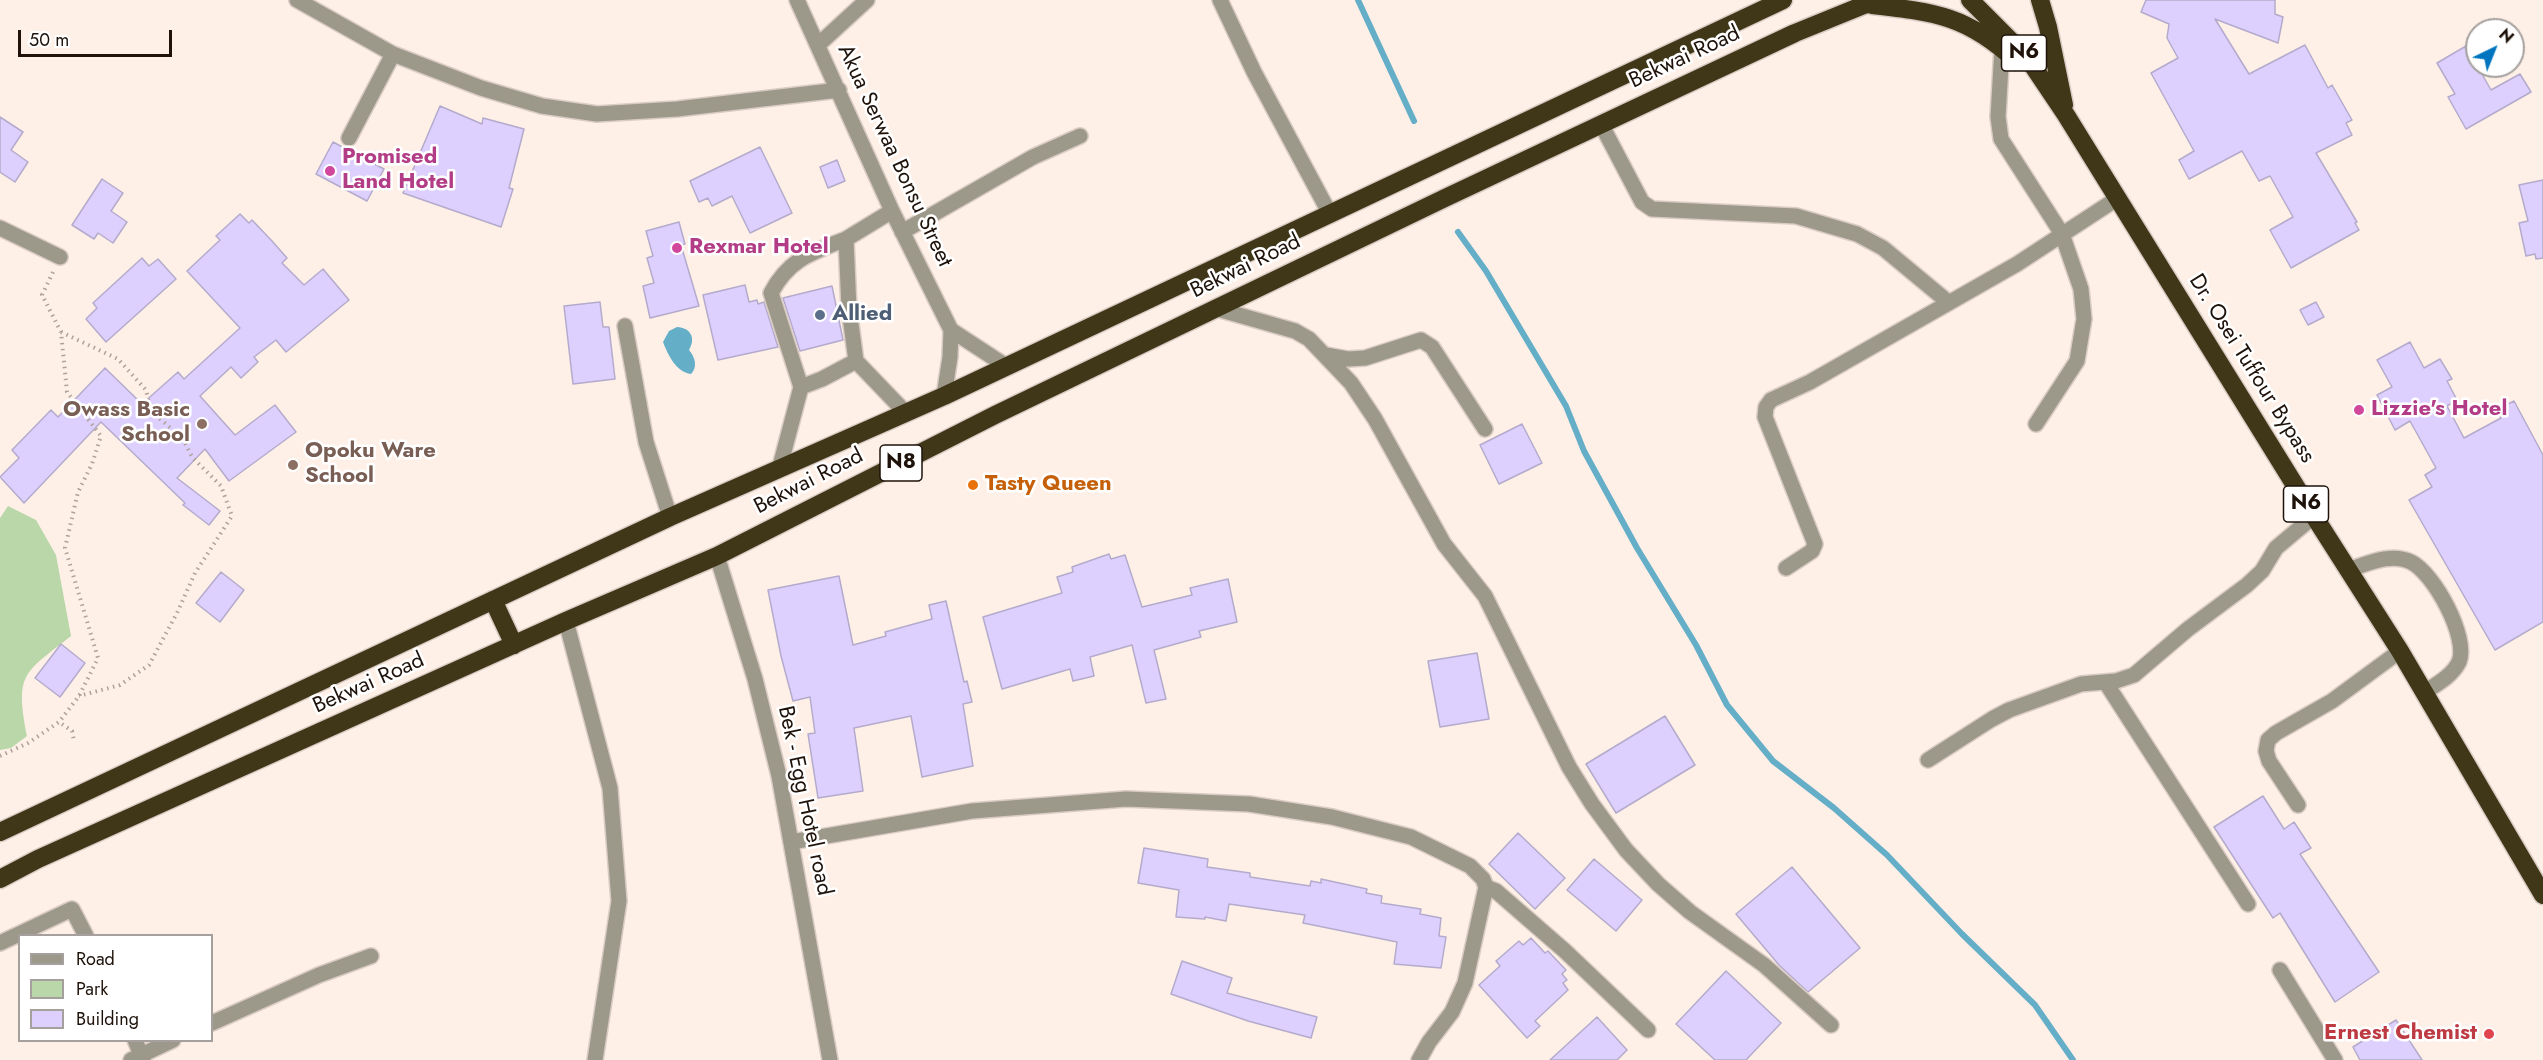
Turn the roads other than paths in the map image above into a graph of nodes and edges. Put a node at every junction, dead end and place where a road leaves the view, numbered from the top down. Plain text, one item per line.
1 (297, 0) edge
2 (797, 0) edge
3 (867, 0) edge
4 (1220, 0) edge
5 (1783, 0) edge
6 (1887, 0) edge
7 (1970, 0) edge
8 (2040, 0) edge
9 (1864, 5) junction
10 (818, 45) junction
11 (2002, 48) junction
12 (393, 54) junction
13 (839, 90) junction
14 (2055, 98) junction
15 (2066, 115) junction
16 (1601, 124) junction
17 (1080, 136) dead end
18 (349, 138) dead end
19 (2118, 198) junction
20 (892, 211) junction
21 (1329, 214) junction
22 (0, 228) edge
23 (902, 232) junction
24 (2062, 234) junction
25 (846, 239) junction
26 (60, 257) road end
27 (1947, 302) junction
28 (1214, 308) junction
29 (624, 326) dead end
30 (951, 330) junction
31 (1326, 355) junction
32 (856, 361) junction
33 (1006, 366) junction
34 (801, 387) junction
35 (944, 396) junction
36 (905, 412) junction
37 (2036, 424) dead end
38 (1485, 429) dead end
39 (779, 470) junction
40 (2314, 516) junction
41 (670, 517) junction
42 (717, 556) junction
43 (1786, 568) dead end
44 (2348, 570) junction
45 (493, 600) junction
46 (566, 621) junction
47 (514, 645) junction
48 (2400, 651) junction
49 (2106, 683) junction
50 (2425, 692) junction
51 (1928, 760) dead end
52 (2298, 805) dead end
53 (0, 832) edge
54 (791, 842) junction
55 (0, 879) edge
56 (1486, 887) junction
57 (2543, 895) edge
58 (2248, 904) dead end
59 (18, 934) edge
60 (19, 934) edge
61 (85, 934) edge
62 (0, 943) edge
63 (371, 956) dead end
64 (2280, 970) dead end
65 (213, 1023) edge
66 (1831, 1025) dead end
67 (1648, 1030) dead end
68 (170, 1042) edge
69 (138, 1054) edge
70 (594, 1060) edge
71 (830, 1060) edge
72 (1419, 1060) edge
73 (2335, 1060) edge

1 - 12 street
2 - 10 street, Akua Serwaa Bonsu Street
3 - 10 street
4 - 21 street
5 - 21 highway, Bekwai Road / N8
6 - 9 highway, N8
7 - 14 highway, Dr. Osei Tuffour Bypass / N6
8 - 15 highway, Dr. Osei Tuffour Bypass / N6
9 - 11 highway
9 - 16 highway, Bekwai Road / N8
10 - 13 street, Akua Serwaa Bonsu Street
11 - 14 highway
11 - 24 street
12 - 13 street
12 - 18 street
13 - 20 street, Akua Serwaa Bonsu Street
14 - 15 highway, Dr. Osei Tuffour Bypass / N6
15 - 19 highway, Dr. Osei Tuffour Bypass / N6
16 - 27 street
16 - 28 highway, Bekwai Road / N8
17 - 23 street
19 - 24 street
19 - 40 highway, Dr. Osei Tuffour Bypass / N6
20 - 23 street, Akua Serwaa Bonsu Street
20 - 25 street
21 - 33 highway, Bekwai Road / N8
22 - 26 street
23 - 30 street, Akua Serwaa Bonsu Street
24 - 27 street
24 - 37 street
25 - 32 street
25 - 34 street
27 - 43 street
28 - 31 street
28 - 42 highway, Bekwai Road / N8
29 - 41 street
30 - 33 street
30 - 35 street
31 - 38 street
31 - 66 street
32 - 34 street
32 - 36 street
33 - 35 highway, Bekwai Road / N8
34 - 39 street
35 - 36 highway, Bekwai Road / N8
36 - 39 highway, Bekwai Road / N8
39 - 41 highway, Bekwai Road / N8
40 - 44 highway, Dr. Osei Tuffour Bypass / N6
40 - 49 street
41 - 45 highway, Bekwai Road / N8
42 - 46 highway, Bekwai Road / N8
42 - 54 street, Bek - Egg Hotel road
44 - 48 highway, Dr. Osei Tuffour Bypass / N6
44 - 50 street
45 - 47 highway
45 - 53 highway, Bekwai Road / N8
46 - 47 highway, Bekwai Road / N8
46 - 70 street
47 - 55 highway, Bekwai Road / N8
48 - 50 highway, Dr. Osei Tuffour Bypass / N6
48 - 52 street
49 - 51 street
49 - 58 street
50 - 57 highway, Dr. Osei Tuffour Bypass / N6
54 - 56 street
54 - 71 street, Bek - Egg Hotel road
56 - 67 street
56 - 72 street
59 - 62 street
60 - 61 street
63 - 65 street
64 - 73 street
68 - 69 street

